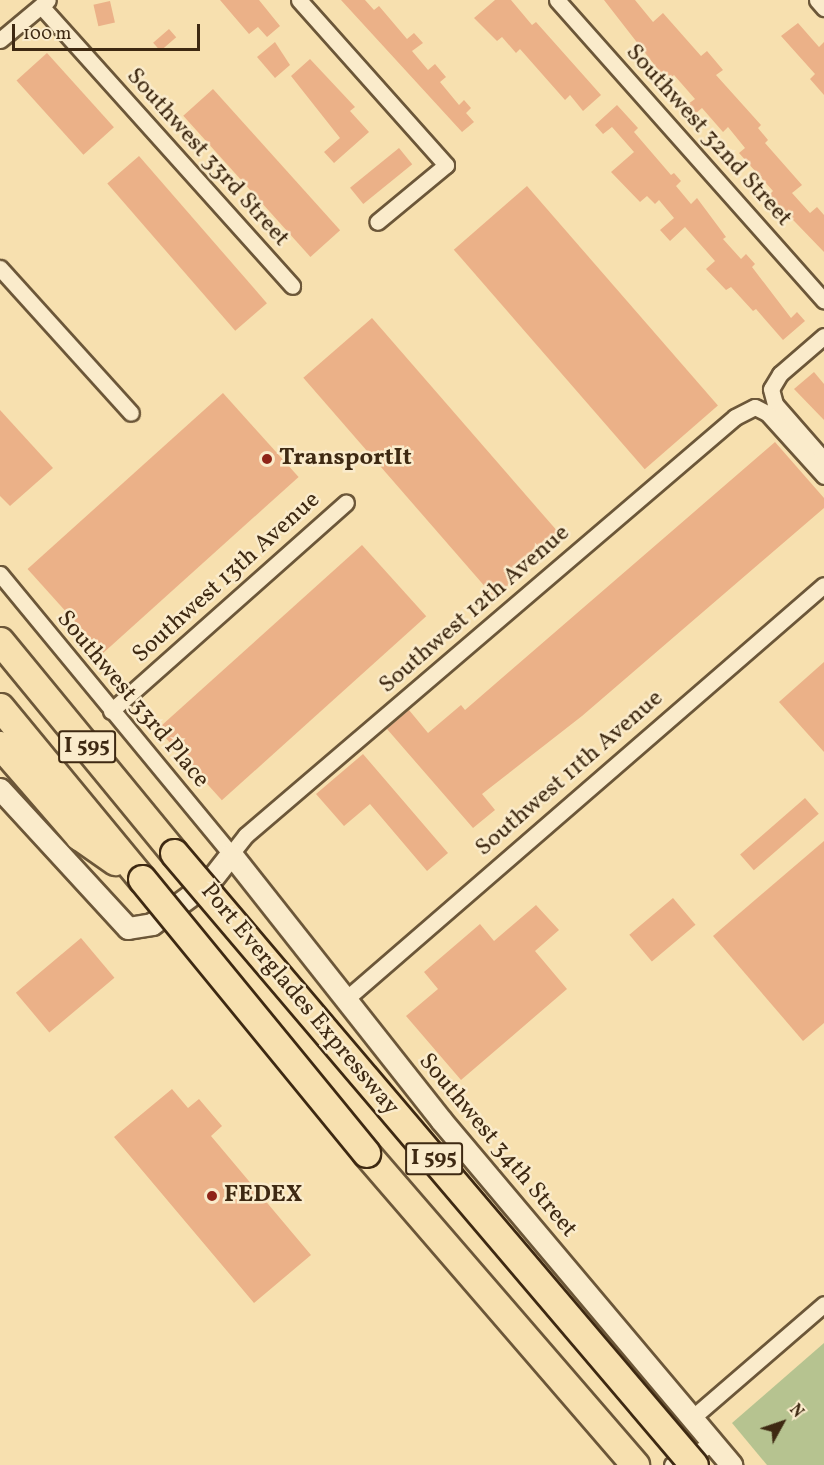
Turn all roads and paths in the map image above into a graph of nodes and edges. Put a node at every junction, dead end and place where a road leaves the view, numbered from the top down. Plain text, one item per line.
1 (299, 0) edge
2 (557, 0) edge
3 (817, 0) edge
4 (44, 3) edge
5 (824, 8) edge
6 (0, 40) edge
7 (377, 222) dead end
8 (0, 268) edge
9 (292, 286) dead end
10 (824, 301) edge
11 (824, 336) edge
12 (131, 413) dead end
13 (824, 460) edge
14 (824, 476) edge
15 (346, 502) dead end
16 (0, 574) edge
17 (824, 585) edge
18 (0, 641) edge
19 (0, 707) edge
20 (111, 711) junction
21 (0, 745) edge
22 (0, 789) edge
23 (231, 854) junction
24 (142, 879) junction
25 (346, 999) junction
26 (824, 1304) edge
27 (692, 1418) junction
28 (714, 1443) junction
29 (635, 1465) edge
30 (672, 1465) edge
31 (694, 1465) edge
32 (732, 1465) edge

1 - 7 street
2 - 10 street, Southwest 32nd Street
3 - 5 street
4 - 6 street
4 - 9 street, Southwest 33rd Street
8 - 12 street
11 - 13 street
14 - 23 street, Southwest 12th Avenue
15 - 20 street, Southwest 13th Avenue
16 - 20 street, Southwest 33rd Place
17 - 25 street, Southwest 11th Avenue
18 - 31 highway, Port Everglades Expressway / I 595, bridge
19 - 24 highway, Port Everglades Expressway / I 595
20 - 23 street, Southwest 33rd Place
21 - 24 highway
22 - 23 street
23 - 25 street, Southwest 34th Street
24 - 29 highway, Port Everglades Expressway / I 595, bridge
25 - 27 street, Southwest 34th Street
26 - 27 street
27 - 28 street, Southwest 34th Street
28 - 30 street
28 - 32 street, Southwest 34th Street

